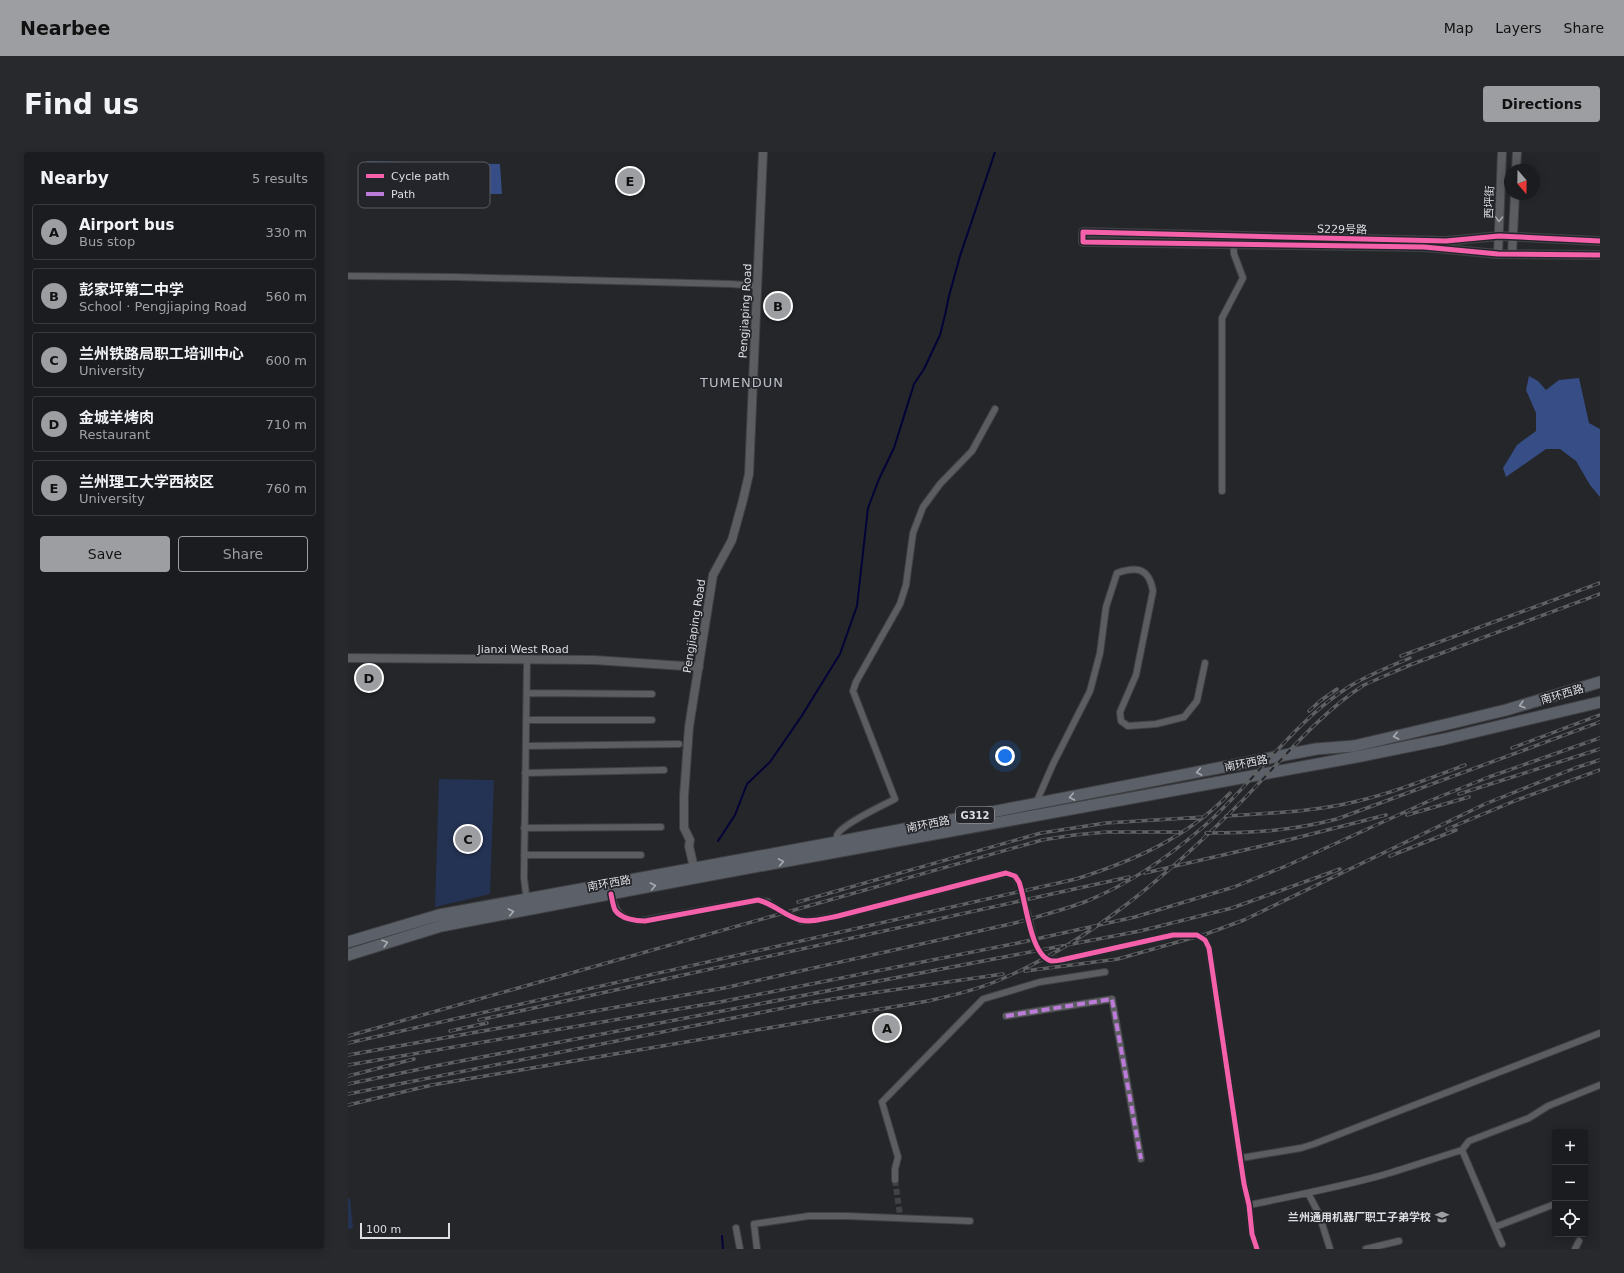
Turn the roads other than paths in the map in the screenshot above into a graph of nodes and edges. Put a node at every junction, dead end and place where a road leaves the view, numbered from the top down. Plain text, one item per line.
1 (762, 152) edge
2 (1502, 152) edge
3 (1517, 152) edge
4 (1516, 164) edge
5 (1515, 200) edge
6 (1499, 236) junction
7 (1513, 237) junction
8 (1233, 240) junction
9 (1600, 241) edge
10 (1498, 254) junction
11 (1512, 254) junction
12 (1600, 256) edge
13 (348, 276) edge
14 (758, 286) junction
15 (995, 409) dead end
16 (1222, 491) dead end
17 (348, 658) edge
18 (527, 660) junction
19 (1205, 663) dead end
20 (698, 667) junction
21 (1600, 682) edge
22 (527, 693) junction
23 (652, 694) dead end
24 (1600, 702) edge
25 (526, 720) junction
26 (652, 720) dead end
27 (679, 744) dead end
28 (526, 746) junction
29 (664, 770) dead end
30 (525, 773) junction
31 (1036, 804) junction
32 (661, 827) dead end
33 (524, 828) junction
34 (837, 842) junction
35 (524, 855) junction
36 (641, 855) dead end
37 (694, 868) junction
38 (1020, 885) tunnel mouth
39 (611, 894) junction
40 (768, 902) tunnel mouth
41 (528, 904) junction
42 (1027, 911) tunnel mouth
43 (789, 916) tunnel mouth
44 (1034, 940) tunnel mouth
45 (348, 942) edge
46 (348, 955) edge
47 (1050, 961) dead end
48 (1105, 972) dead end
49 (1006, 1016) dead end
50 (1600, 1033) edge
51 (1600, 1085) edge
52 (1462, 1150) junction
53 (1241, 1158) junction
54 (1141, 1159) dead end
55 (895, 1180) tunnel mouth
56 (1308, 1193) junction
57 (1249, 1205) junction
58 (1552, 1205) edge
59 (970, 1221) dead end
60 (1495, 1227) junction
61 (736, 1228) dead end
62 (1399, 1241) dead end
63 (1579, 1241) dead end
64 (1502, 1244) dead end
65 (740, 1249) edge
66 (757, 1249) edge
67 (1257, 1249) edge
68 (1330, 1249) edge
69 (1366, 1249) edge
70 (1575, 1249) edge

1 - 14 street, Pengjiaping Road
2 -> 6 street, 西坪街
3 - 4 street
5 - 7 street
6 - 7 street, S229号路
6 - 8 street, S229号路
6 - 10 street, 西坪街
7 - 9 street, S229号路
7 - 11 street
8 - 8 street, S229号路
8 - 10 street, S229号路
8 - 16 street
10 - 11 street, S229号路
11 - 12 street, S229号路
13 - 14 street
14 - 20 street, Pengjiaping Road
15 - 34 street
17 - 18 street, Jianxi West Road
18 - 20 street, Jianxi West Road
18 - 22 street
19 - 31 street
20 - 37 street, Pengjiaping Road
21 -> 31 highway, 南环西路 / G312
22 - 23 street
22 - 25 street
39 -> 24 highway, 南环西路 / G312
25 - 26 street
25 - 28 street
27 - 28 street
28 - 30 street
29 - 30 street
30 - 33 street
31 - 34 highway, 南环西路 / G312
32 - 33 street
33 - 35 street
34 - 37 highway, 南环西路 / G312
35 - 36 street
35 - 41 street
37 - 41 highway, 南环西路 / G312
38 - 43 street
39 - 40 street
39 - 41 highway, 南环西路 / G312
41 - 45 highway, 南环西路 / G312
46 -> 41 highway, 南环西路 / G312
42 - 44 street
47 - 53 street
48 - 55 street
49 - 54 street
50 - 53 street
51 - 52 street
52 - 56 street
52 - 60 street
53 - 57 street
56 - 57 street
56 - 68 street
57 - 67 street
58 - 60 street
59 - 66 street
60 - 64 street
61 - 65 street
62 - 69 street
63 - 70 street

